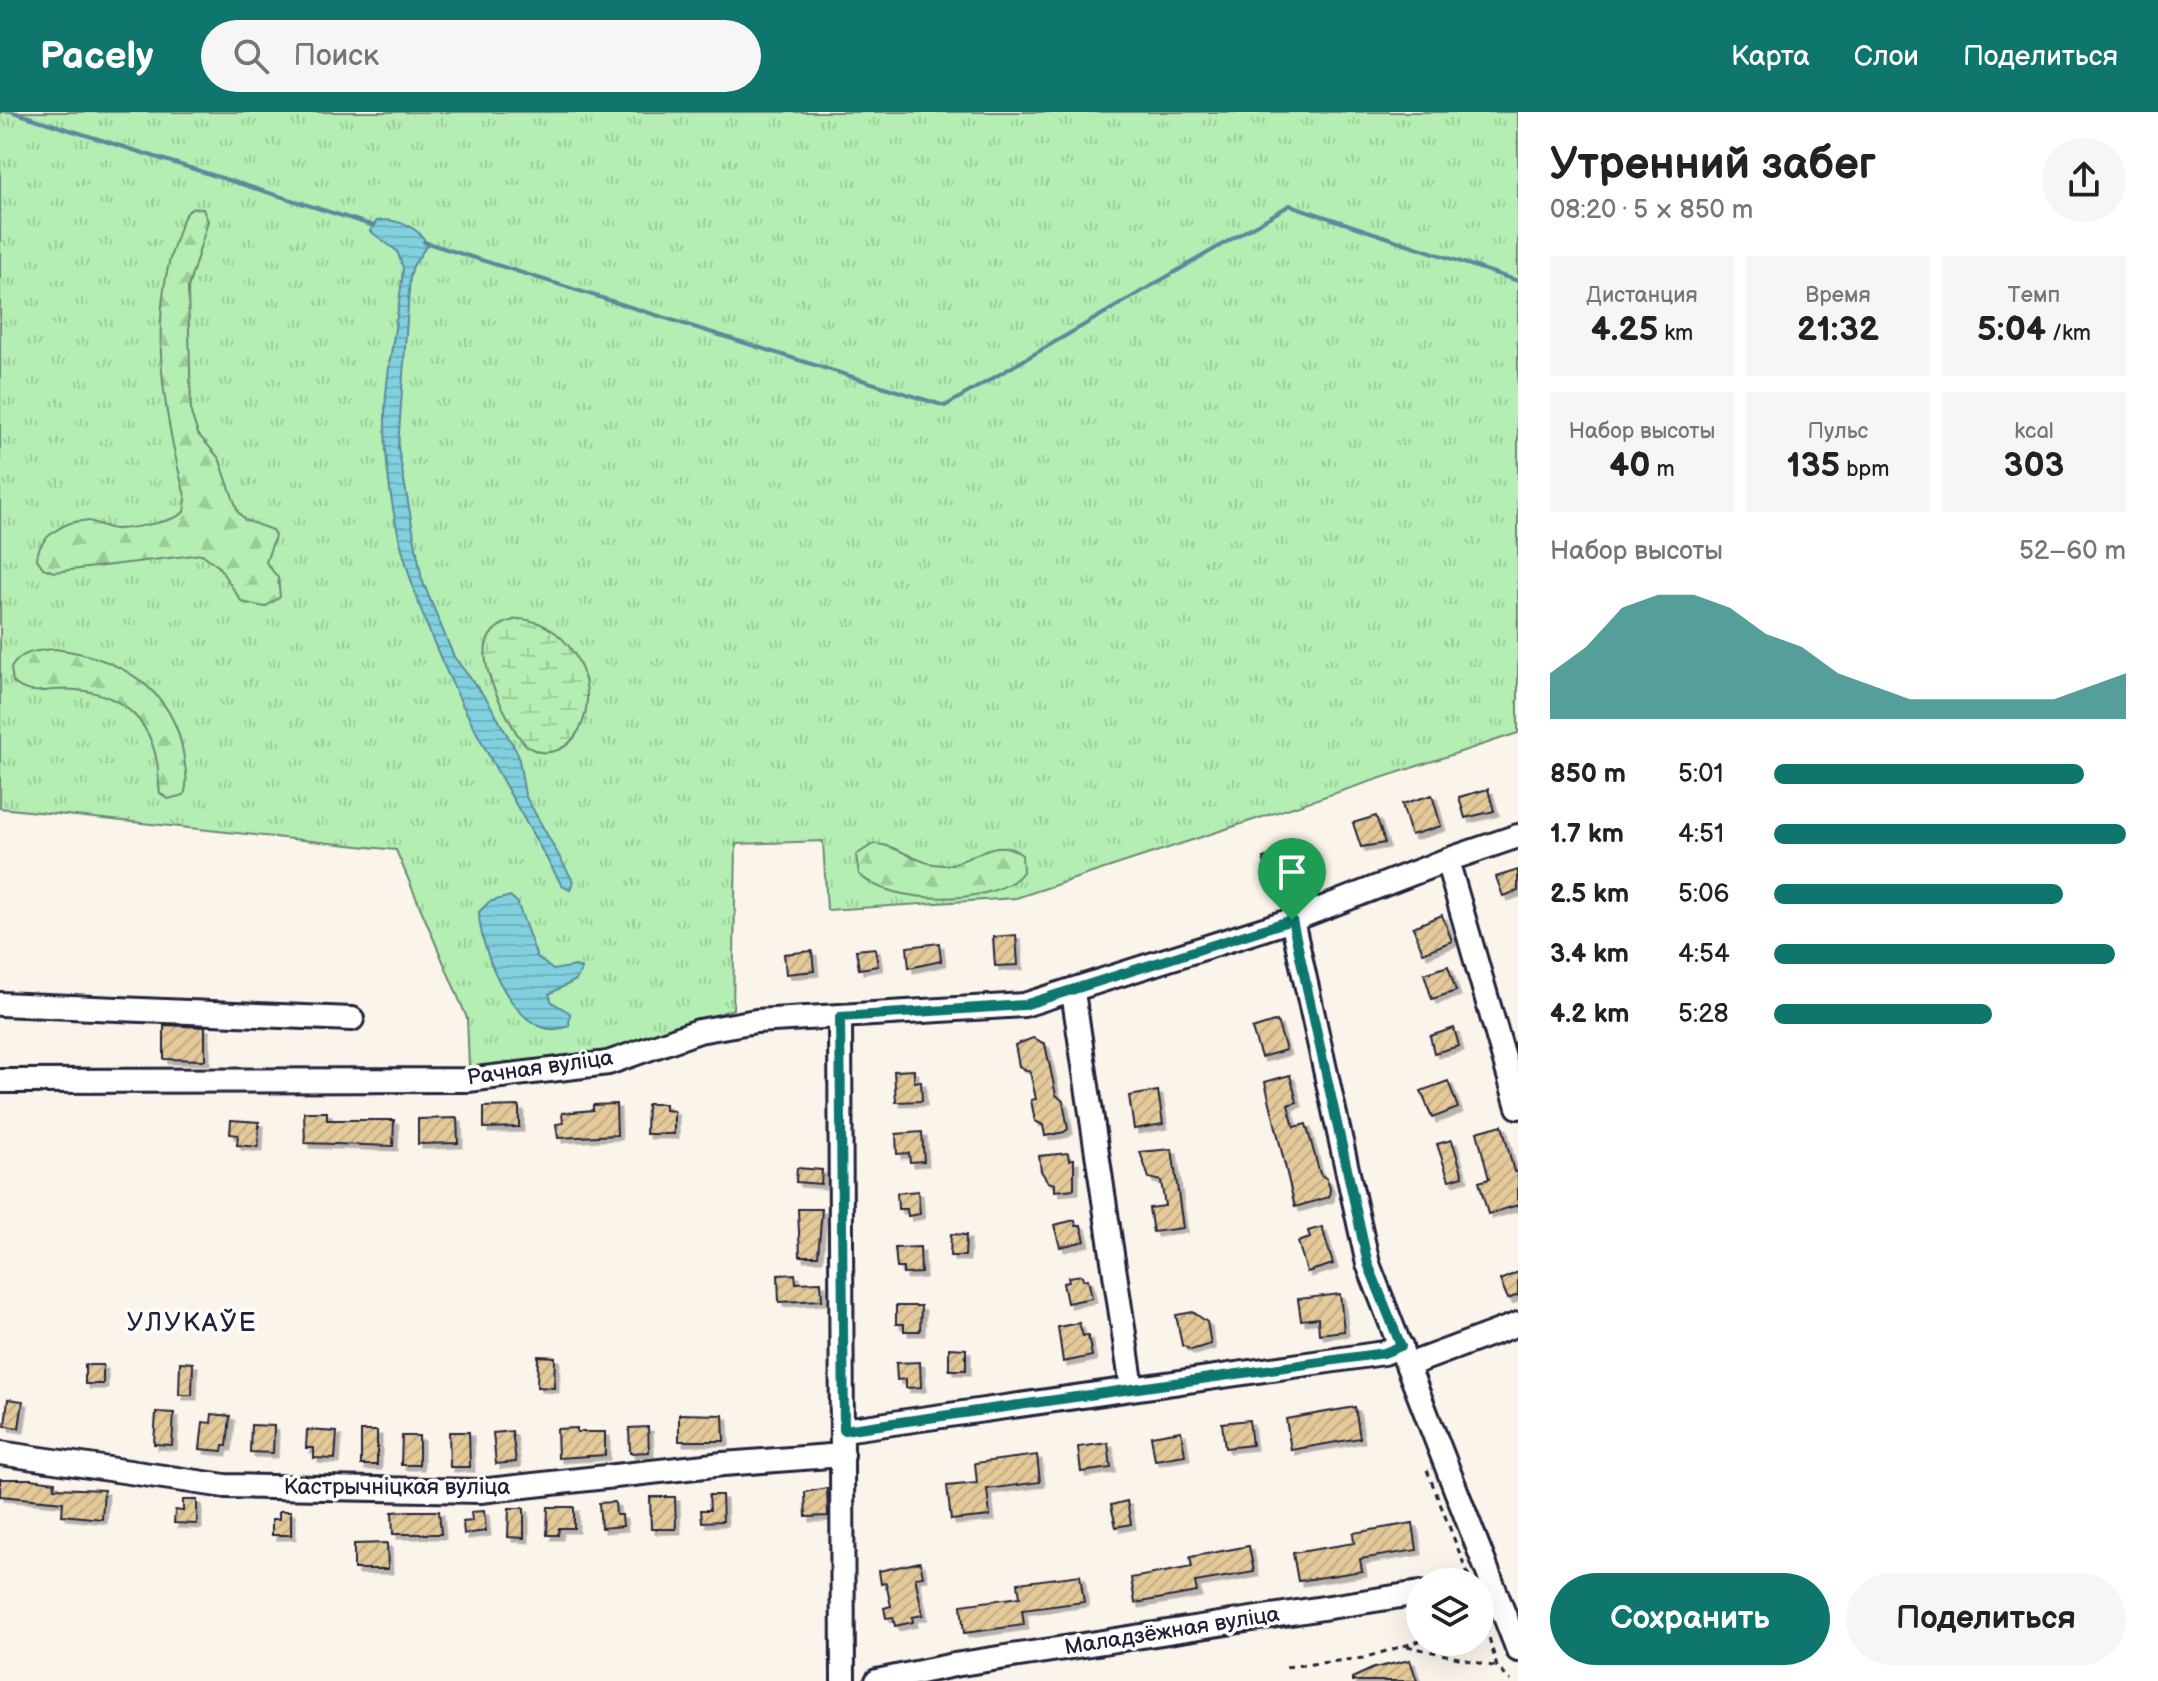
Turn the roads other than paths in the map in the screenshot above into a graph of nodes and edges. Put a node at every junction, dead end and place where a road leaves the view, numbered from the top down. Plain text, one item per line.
1 (1518, 836) edge
2 (1447, 860) junction
3 (1292, 920) junction
4 (1073, 992) junction
5 (0, 1004) edge
6 (840, 1017) junction
7 (352, 1019) dead end
8 (0, 1081) edge
9 (1518, 1107) edge
10 (1518, 1324) edge
11 (1405, 1355) junction
12 (1132, 1388) junction
13 (844, 1430) junction
14 (0, 1453) edge
15 (843, 1455) junction
16 (1482, 1568) edge
17 (1406, 1595) edge
18 (1494, 1598) edge
19 (1518, 1650) edge
20 (843, 1681) edge
21 (877, 1681) edge

1 - 2 street, Рачная вуліца
2 - 3 street, Рачная вуліца
2 - 9 street
3 - 4 street, Рачная вуліца
3 - 11 street
4 - 6 street, Рачная вуліца
4 - 12 street
5 - 7 street
6 - 8 street, Рачная вуліца
6 - 13 street
10 - 11 street
11 - 12 street
11 - 16 street
12 - 13 street
13 - 15 street
14 - 15 street, Кастрычніцкая вуліца
15 - 20 street
17 - 21 street, Маладзёжная вуліца
18 - 19 street

